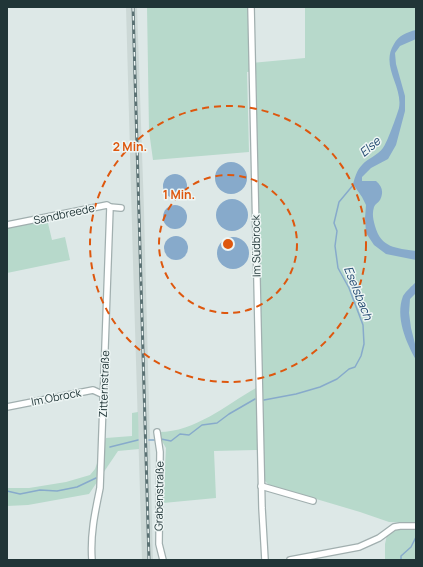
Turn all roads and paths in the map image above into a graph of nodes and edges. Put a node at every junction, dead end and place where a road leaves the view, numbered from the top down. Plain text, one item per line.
1 (252, 7) edge
2 (110, 207) junction
3 (121, 208) dead end
4 (7, 226) edge
5 (104, 395) junction
6 (7, 407) edge
7 (157, 432) dead end
8 (261, 486) junction
9 (313, 501) dead end
10 (416, 526) edge
11 (92, 560) edge
12 (163, 560) edge
13 (265, 560) edge
14 (290, 560) edge

1 - 8 street, Im Südbrock
2 - 3 street, Sandbreede
2 - 4 street, Sandbreede
2 - 5 street, Zitternstraße
5 - 6 street, Im Obrock
5 - 11 street, Zitternstraße
7 - 12 street, Grabenstraße
8 - 9 street
8 - 13 street, Im Südbrock
10 - 14 street

